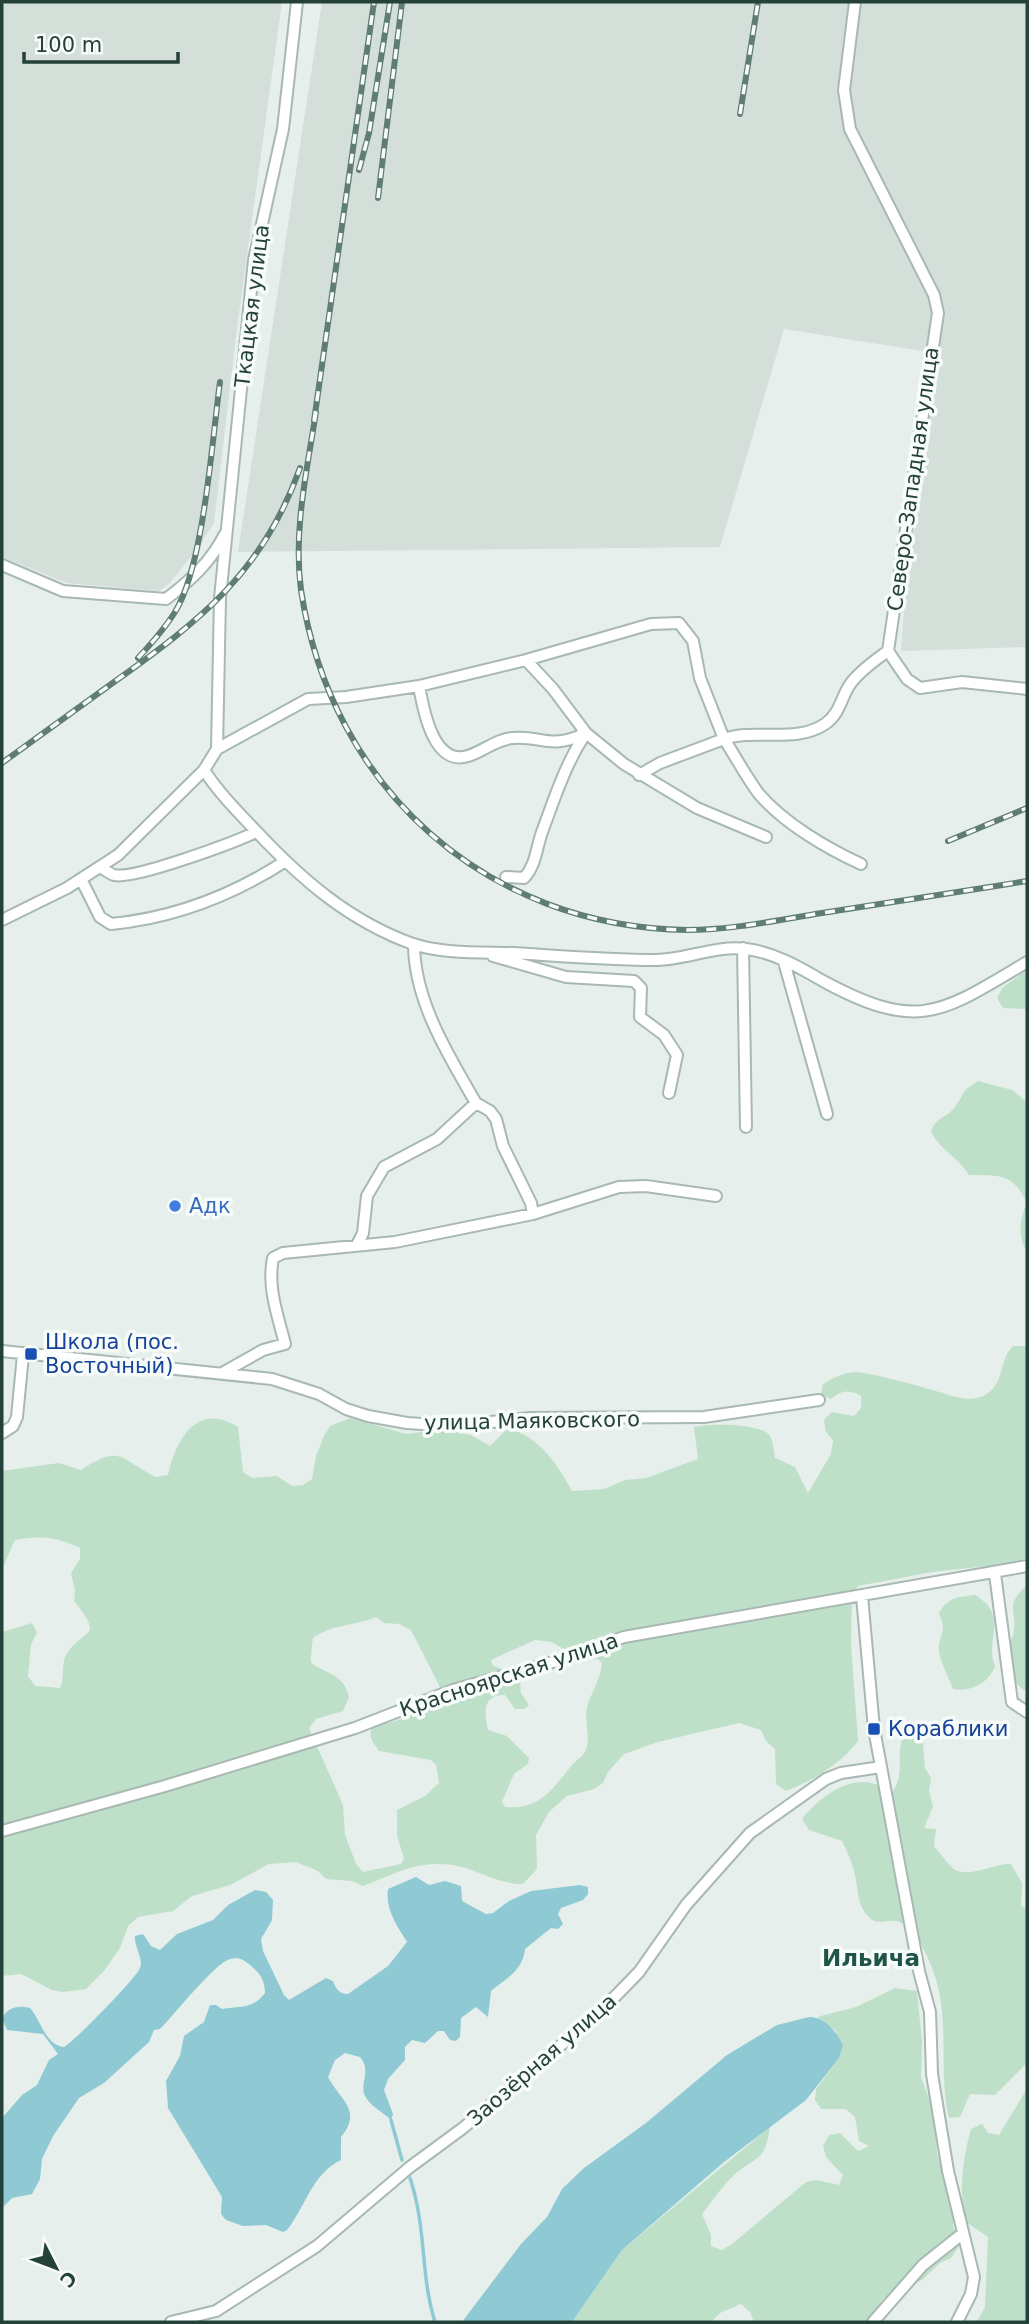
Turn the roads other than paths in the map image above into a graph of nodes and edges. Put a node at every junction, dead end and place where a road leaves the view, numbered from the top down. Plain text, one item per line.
1 (297, 2) edge
2 (855, 2) edge
3 (228, 529) junction
4 (2, 565) edge
5 (888, 651) junction
6 (526, 660) junction
7 (419, 686) junction
8 (1027, 689) edge
9 (586, 733) junction
10 (724, 739) junction
11 (217, 749) junction
12 (204, 770) junction
13 (639, 775) junction
14 (256, 832) junction
15 (766, 837) dead end
16 (284, 862) junction
17 (861, 864) dead end
18 (100, 867) junction
19 (506, 877) dead end
20 (81, 879) junction
21 (2, 920) edge
22 (414, 944) junction
23 (743, 948) junction
24 (482, 952) junction
25 (784, 962) junction
26 (1027, 962) edge
27 (669, 1093) dead end
28 (476, 1103) junction
29 (827, 1114) dead end
30 (746, 1127) dead end
31 (716, 1196) dead end
32 (533, 1214) junction
33 (357, 1245) junction
34 (2, 1350) edge
35 (23, 1355) junction
36 (224, 1372) junction
37 (819, 1400) dead end
38 (2, 1433) edge
39 (1027, 1566) edge
40 (995, 1574) junction
41 (862, 1596) junction
42 (1027, 1712) edge
43 (881, 1767) junction
44 (2, 1831) edge
45 (962, 2234) junction
46 (171, 2322) edge
47 (873, 2322) edge
48 (957, 2322) edge

1 - 3 street, Ткацкая улица
2 - 5 street, Северо-Западная улица
3 - 4 street, Ткацкая улица
3 - 11 street, Ткацкая улица
5 - 8 street
5 - 10 street
6 - 7 street
6 - 9 street
6 - 10 street
7 - 9 street
7 - 11 street
9 - 13 street
9 - 19 street
10 - 13 street
10 - 17 street
11 - 12 street
12 - 14 street
12 - 18 street
13 - 15 street
14 - 16 street
14 - 18 street
16 - 20 street
16 - 22 street
18 - 20 street
20 - 21 street
22 - 24 street
22 - 28 street
23 - 24 street
23 - 25 street
23 - 30 street
24 - 27 street
25 - 26 street
25 - 29 street
28 - 32 street
28 - 33 street
31 - 32 street
32 - 33 street
33 - 36 street
34 - 35 street, улица Маяковского
35 - 36 street, улица Маяковского
35 - 38 street
36 - 37 street, улица Маяковского
39 - 40 street, Красноярская улица
40 - 41 street, Красноярская улица
40 - 42 street
41 - 43 street
41 - 44 street, Красноярская улица
43 - 45 street
43 - 46 street, Заозёрная улица
45 - 47 street
45 - 48 street

